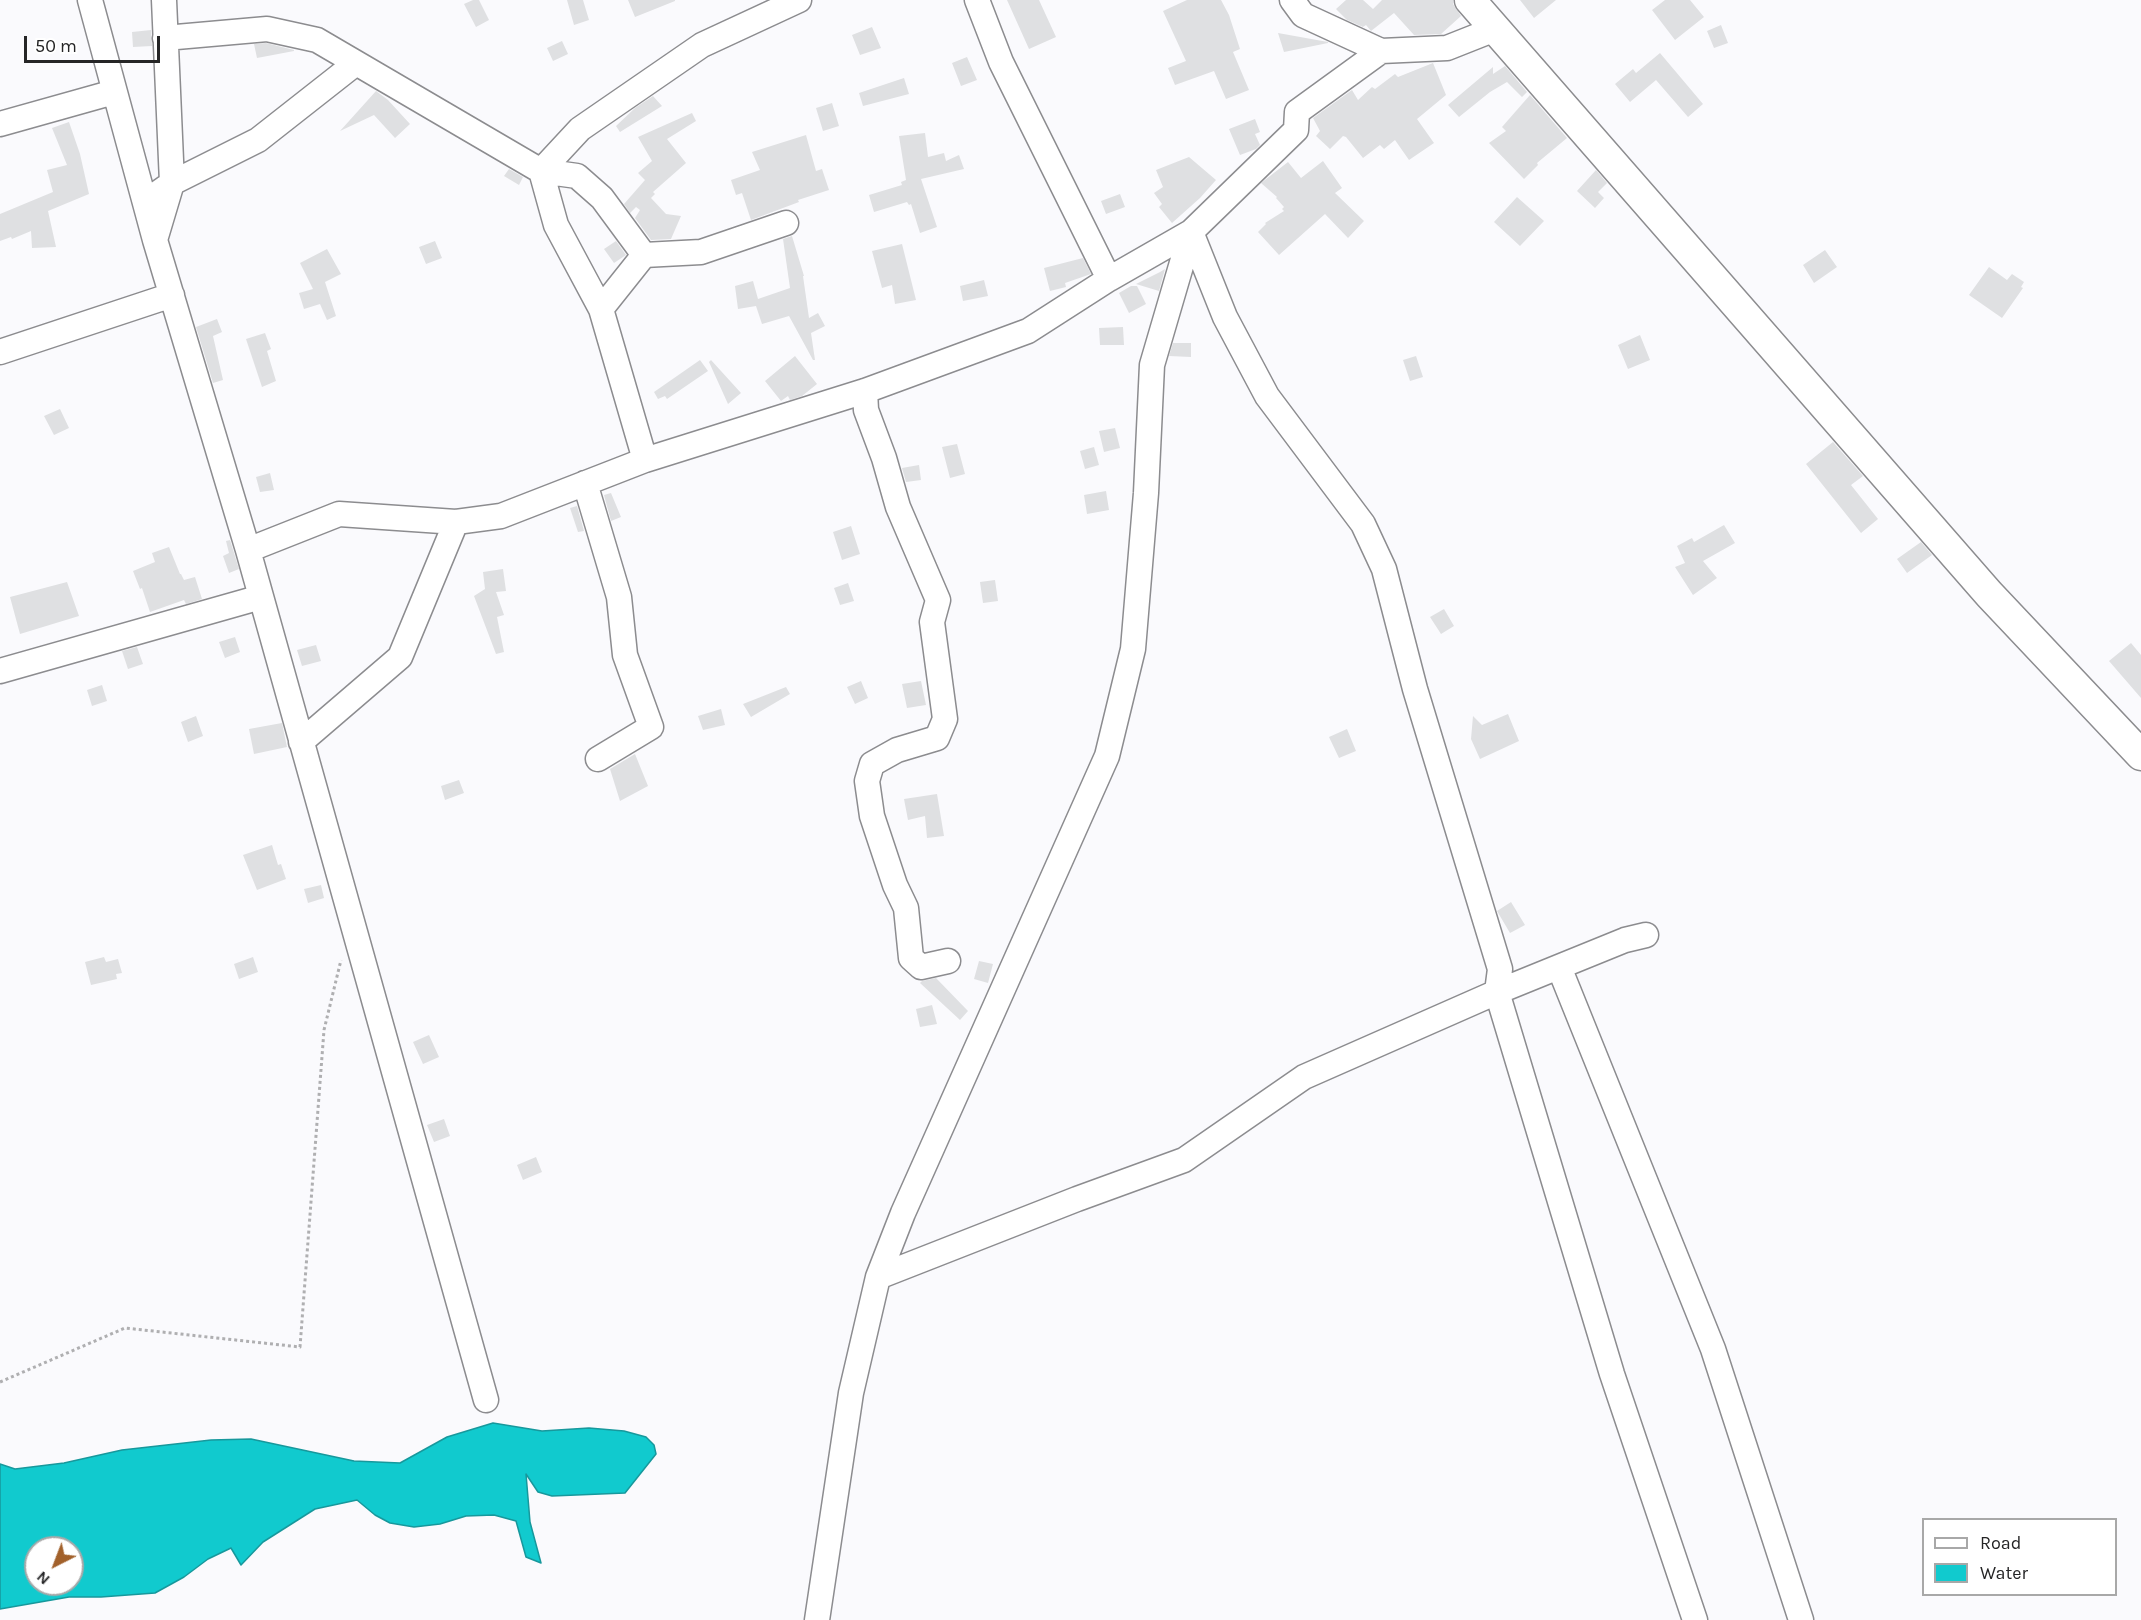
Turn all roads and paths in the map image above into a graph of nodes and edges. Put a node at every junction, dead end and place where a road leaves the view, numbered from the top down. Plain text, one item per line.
1 (90, 0) edge
2 (164, 0) edge
3 (799, 0) edge
4 (977, 0) edge
5 (1292, 0) edge
6 (1470, 0) edge
7 (1495, 29) junction
8 (165, 38) junction
9 (1381, 51) junction
10 (356, 63) junction
11 (114, 92) junction
12 (0, 124) edge
13 (541, 171) junction
14 (172, 183) junction
15 (145, 202) junction
16 (786, 223) dead end
17 (1191, 232) junction
18 (155, 240) junction
19 (644, 255) junction
20 (1109, 279) junction
21 (172, 295) junction
22 (601, 309) junction
23 (0, 352) edge
24 (865, 391) junction
25 (645, 460) junction
26 (585, 483) junction
27 (456, 522) junction
28 (248, 550) junction
29 (261, 597) junction
30 (0, 671) edge
31 (302, 742) junction
32 (2141, 755) edge
33 (598, 759) dead end
34 (1646, 935) dead end
35 (343, 951) dead end
36 (948, 961) dead end
37 (1559, 967) junction
38 (1497, 992) junction
39 (878, 1277) junction
40 (0, 1383) edge
41 (486, 1400) dead end
42 (817, 1620) edge
43 (1695, 1620) edge
44 (1801, 1620) edge

1 - 11 street
2 - 8 street
3 - 13 street
4 - 20 street
5 - 9 street
6 - 7 main road
7 - 9 street
7 - 32 main road
8 - 10 street
8 - 14 street
9 - 17 street
10 - 13 street
10 - 14 street
11 - 12 street
11 - 15 street
13 - 19 street
13 - 22 street
14 - 15 street
14 - 18 street
15 - 18 street
16 - 19 street
17 - 20 street
17 - 38 street
17 - 39 street
18 - 21 street
19 - 22 street
20 - 24 street
21 - 23 street
21 - 28 street
22 - 25 street
24 - 25 street
24 - 36 street
25 - 26 street
26 - 27 street
26 - 33 street
27 - 28 street
27 - 31 street
28 - 29 street
29 - 30 street
29 - 31 street
31 - 41 street
34 - 37 street
35 - 40 path
37 - 38 street
37 - 44 street
38 - 39 street
38 - 43 street
39 - 42 street

